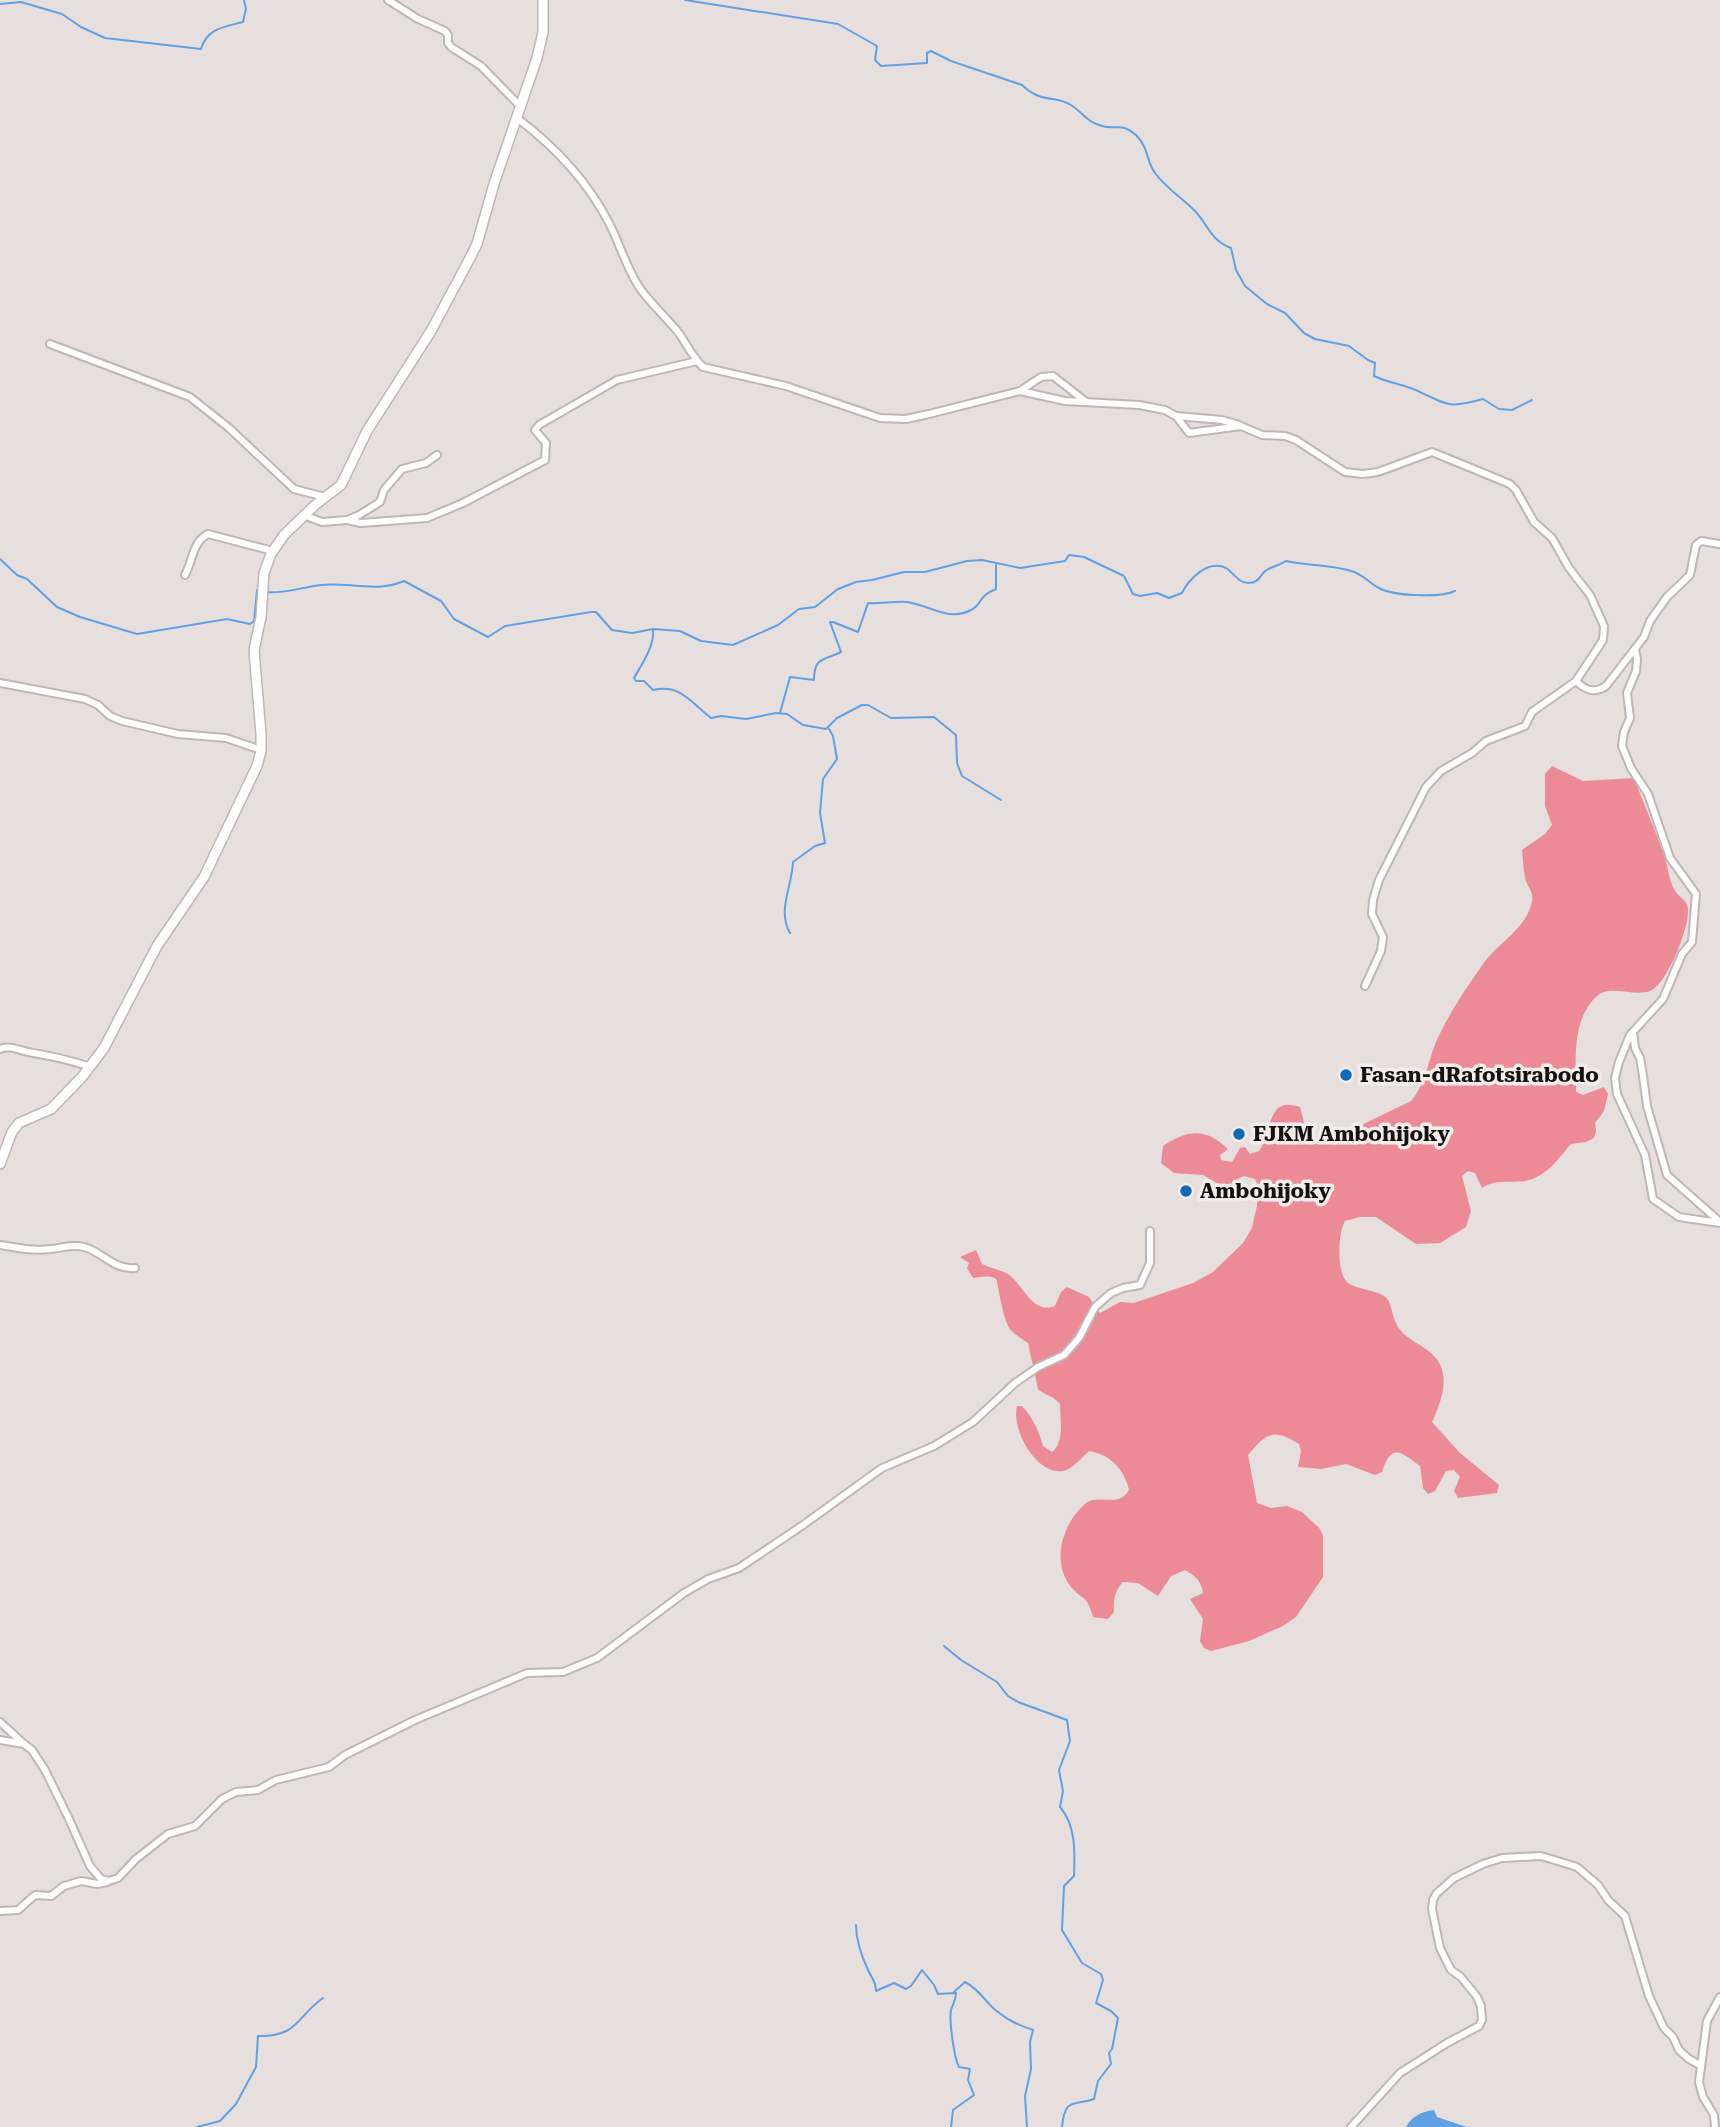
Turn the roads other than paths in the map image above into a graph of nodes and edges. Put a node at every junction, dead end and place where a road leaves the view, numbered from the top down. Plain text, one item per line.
1 (388, 0) edge
2 (542, 0) edge
3 (521, 107) junction
4 (517, 118) junction
5 (50, 344) dead end
6 (697, 361) junction
7 (1020, 391) junction
8 (1086, 402) junction
9 (1175, 416) junction
10 (1241, 426) junction
11 (437, 455) dead end
12 (325, 497) junction
13 (306, 516) junction
14 (346, 520) junction
15 (1720, 544) edge
16 (273, 551) junction
17 (186, 575) dead end
18 (1634, 649) junction
19 (1576, 681) junction
20 (0, 682) edge
21 (261, 750) junction
22 (1365, 986) dead end
23 (1633, 1032) junction
24 (0, 1048) edge
25 (90, 1067) junction
26 (0, 1164) edge
27 (1720, 1222) edge
28 (1150, 1231) dead end
29 (0, 1245) edge
30 (135, 1268) dead end
31 (0, 1721) edge
32 (0, 1740) edge
33 (24, 1744) junction
34 (109, 1881) junction
35 (0, 1911) edge
36 (1720, 1997) edge
37 (1700, 2065) junction
38 (1351, 2127) edge
39 (1715, 2127) edge

1 - 3 street
2 - 3 street
3 - 4 street
4 - 6 street
4 - 12 street
5 - 12 street
6 - 7 street
6 - 14 street
7 - 8 street
7 - 8 street
8 - 9 street
9 - 10 street
9 - 10 street
10 - 19 street
11 - 14 street
12 - 13 street
13 - 14 street
13 - 16 street
15 - 18 street
16 - 17 street
16 - 21 street
18 - 19 street
18 - 23 street
19 - 22 street
20 - 21 street
21 - 25 street
23 - 27 street
23 - 27 street
24 - 25 street
25 - 26 street
28 - 34 street
29 - 30 street
31 - 33 street
32 - 33 street
33 - 34 street
34 - 35 street
36 - 37 street
37 - 38 street
37 - 39 street

